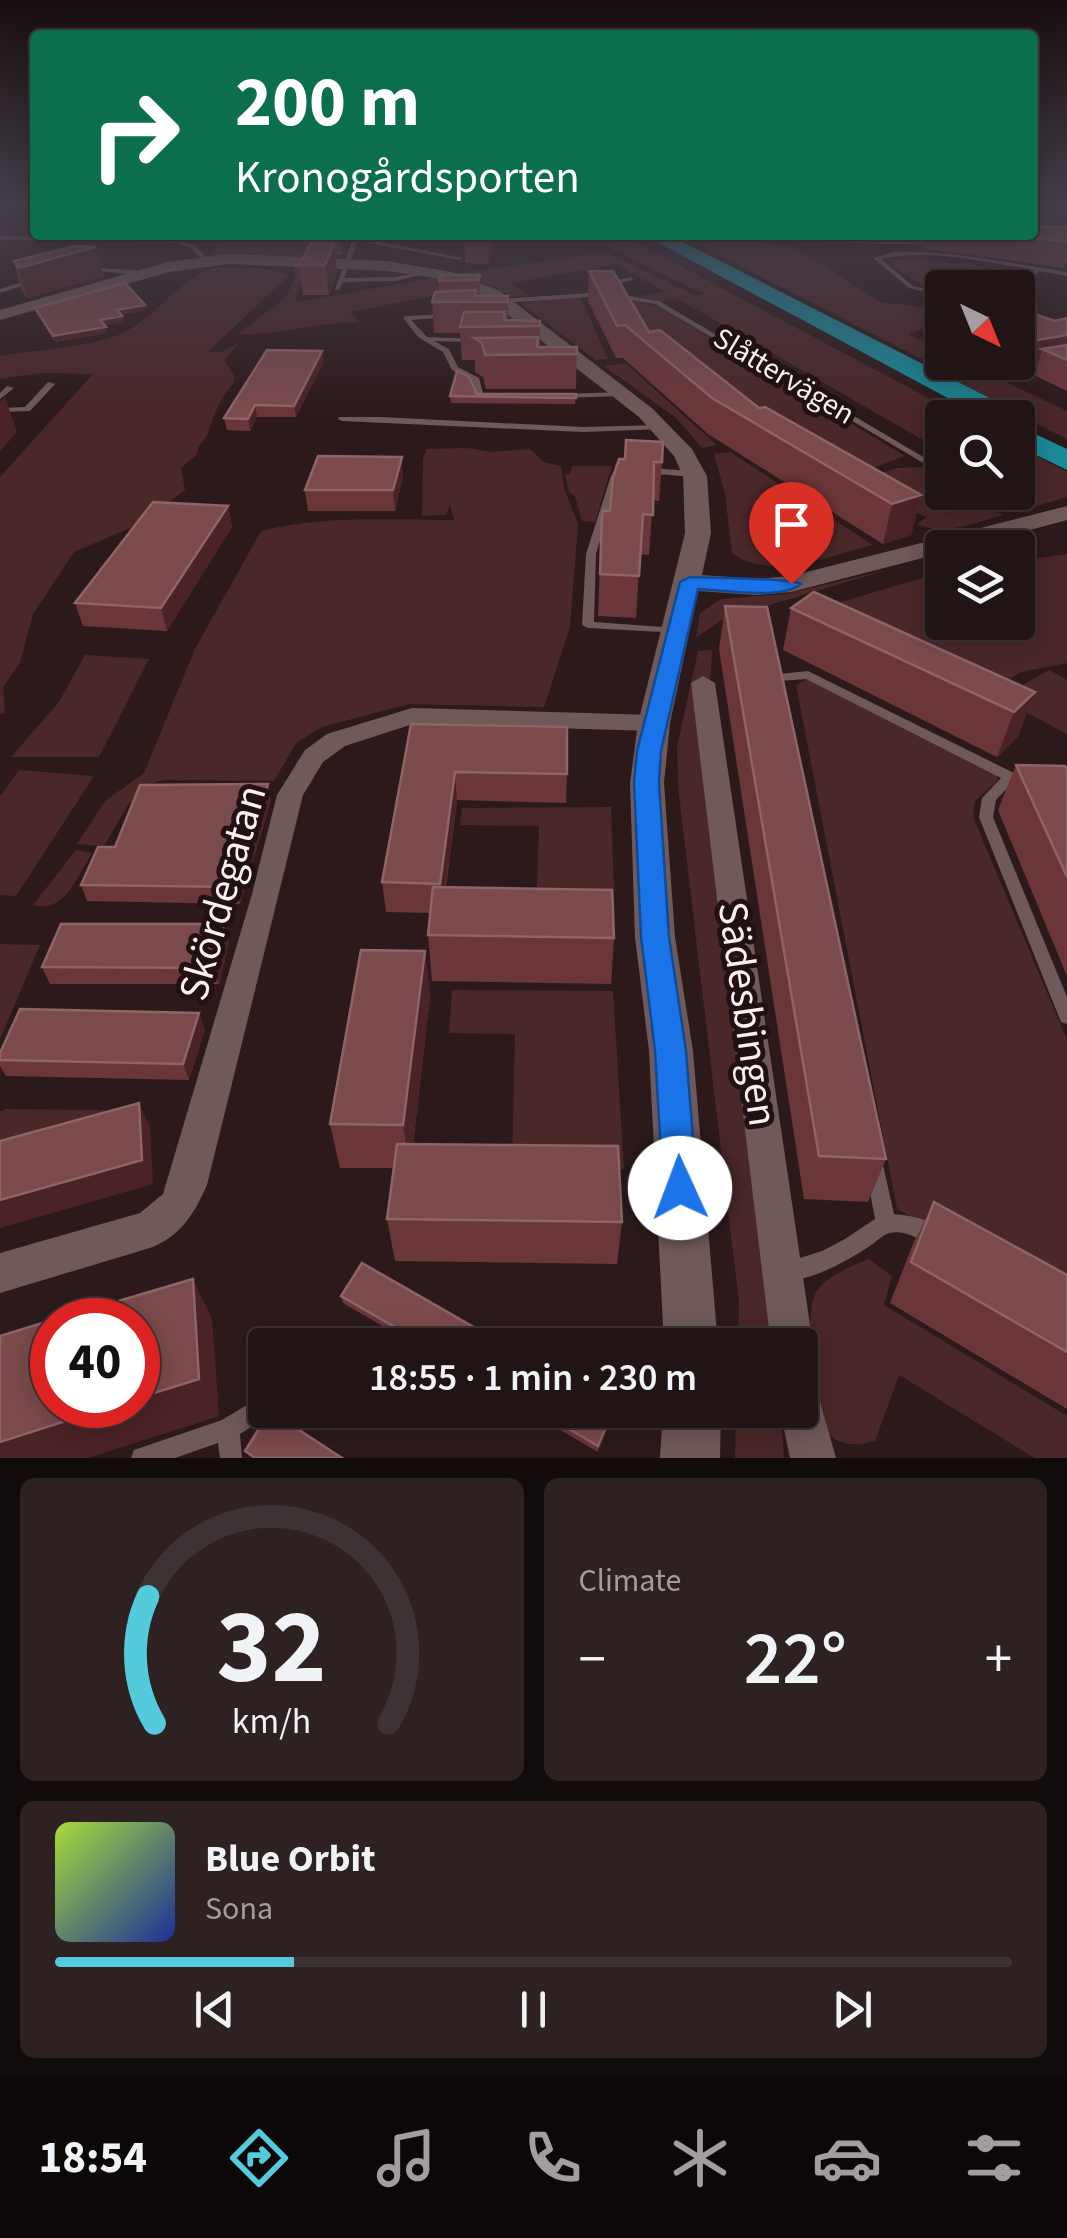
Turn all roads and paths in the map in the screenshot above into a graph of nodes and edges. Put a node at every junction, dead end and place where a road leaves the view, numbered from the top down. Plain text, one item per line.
1 (134, 276) edge
2 (457, 276) edge
3 (716, 276) edge
4 (733, 276) edge
5 (897, 276) edge
6 (631, 279) dead end
7 (38, 280) edge
8 (0, 290) edge
9 (925, 290) edge
10 (544, 296) junction
11 (508, 311) junction
12 (0, 315) edge
13 (465, 316) edge
14 (424, 339) junction
15 (480, 340) edge
16 (1067, 363) edge
17 (452, 366) junction
18 (472, 366) edge
19 (1035, 369) edge
20 (51, 384) dead end
21 (10, 388) dead end
22 (621, 394) junction
23 (498, 395) edge
24 (551, 396) edge
25 (0, 398) edge
26 (950, 400) edge
27 (972, 400) edge
28 (0, 410) edge
29 (342, 419) dead end
30 (662, 426) junction
31 (1035, 432) edge
32 (1035, 444) edge
33 (1067, 448) edge
34 (925, 461) edge
35 (1067, 462) edge
36 (694, 474) junction
37 (1067, 513) edge
38 (690, 582) junction
39 (676, 631) junction
40 (703, 683) dead end
41 (777, 698) edge
42 (654, 723) junction
43 (1010, 777) junction
44 (1038, 791) edge
45 (1067, 1017) edge
46 (870, 1145) edge
47 (886, 1223) junction
48 (949, 1246) edge
49 (782, 1272) junction
50 (0, 1273) edge
51 (690, 1328) edge
52 (790, 1328) edge
53 (248, 1416) edge
54 (691, 1428) edge
55 (806, 1428) edge
56 (228, 1429) junction
57 (142, 1458) edge
58 (231, 1458) edge
59 (690, 1458) edge
60 (812, 1458) edge

1 - 12 street
2 - 11 street
3 - 26 highway
4 - 27 highway
5 - 9 lane
6 - 10 lane
7 - 8 lane
10 - 11 lane, Slåttervägen
10 - 34 lane, Slåttervägen
11 - 22 street
13 - 14 lane
14 - 15 lane
14 - 17 lane
16 - 19 lane
17 - 18 lane
17 - 23 lane
20 - 28 lane
21 - 25 lane
22 - 24 lane
22 - 30 street
29 - 30 lane
30 - 36 street
31 - 33 highway
32 - 35 highway
36 - 38 street
36 - 39 lane
37 - 38 street
38 - 39 street
39 - 42 street
40 - 49 street, Sädesbingen
41 - 43 lane
42 - 50 street, Skördegatan
42 - 51 street
43 - 44 lane
43 - 45 lane
46 - 47 lane
47 - 48 lane
47 - 49 lane
49 - 52 street, Sädesbingen
53 - 56 lane
54 - 59 street
55 - 60 street
56 - 57 lane
56 - 58 lane

